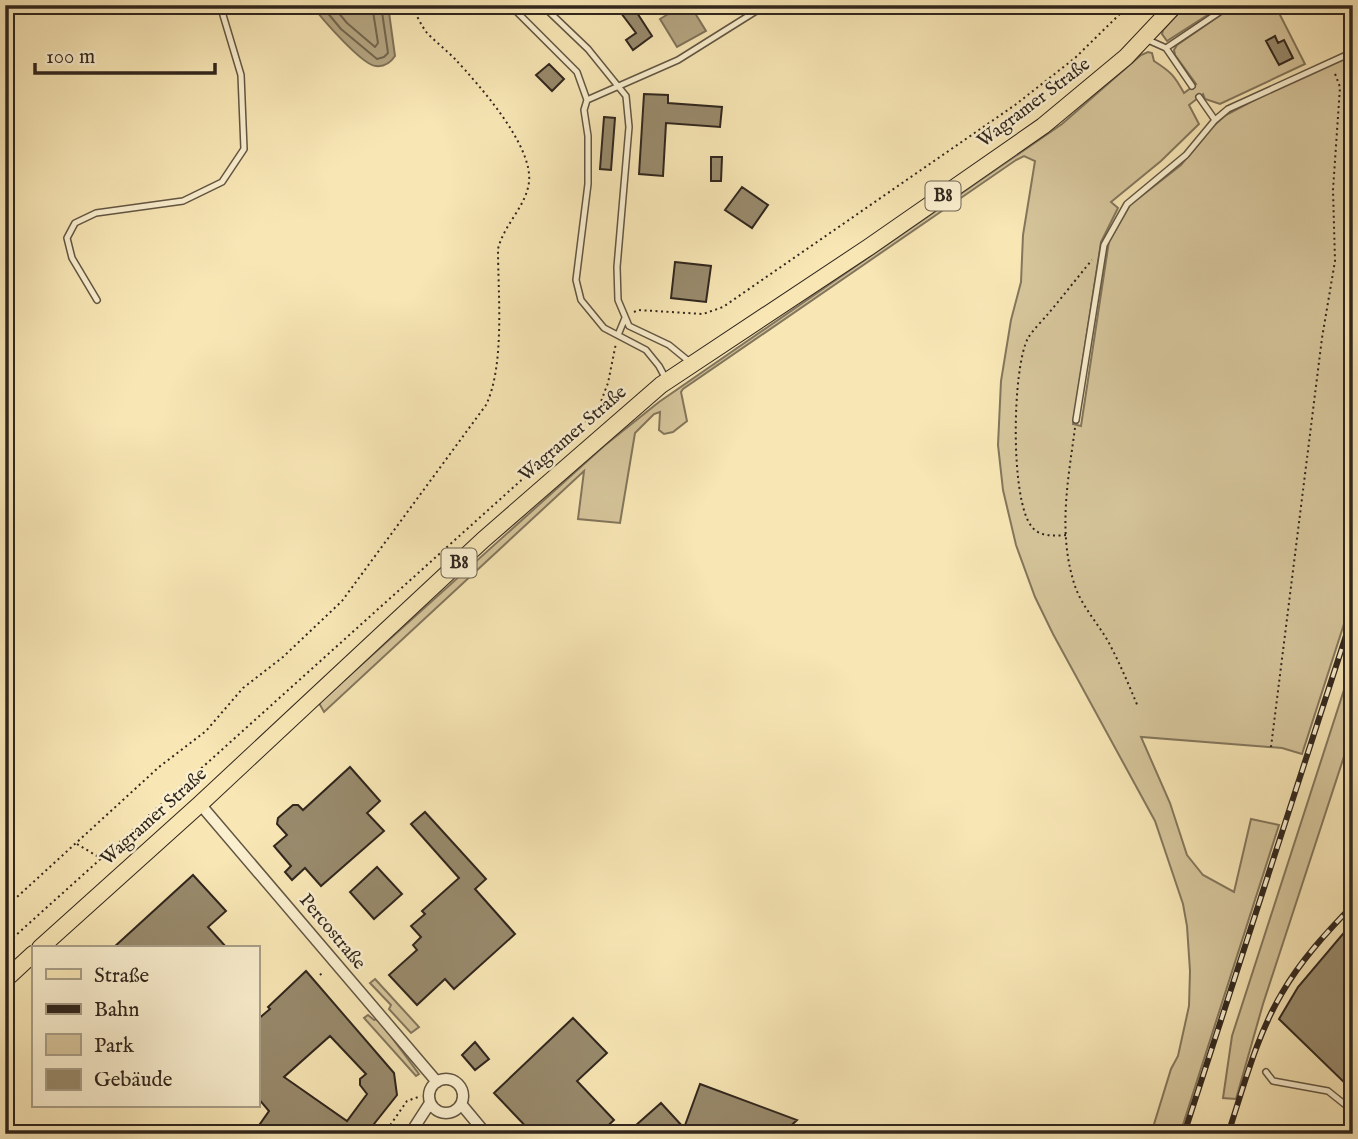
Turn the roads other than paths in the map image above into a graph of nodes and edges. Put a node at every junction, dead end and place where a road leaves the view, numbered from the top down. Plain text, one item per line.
1 (220, 5) edge
2 (510, 5) edge
3 (542, 5) edge
4 (746, 5) edge
5 (770, 5) edge
6 (900, 5) edge
7 (946, 5) edge
8 (1175, 5) edge
9 (1230, 5) edge
10 (761, 8) junction
11 (1145, 39) junction
12 (1166, 48) junction
13 (1353, 52) edge
14 (620, 86) junction
15 (1192, 86) dead end
16 (1199, 97) dead end
17 (587, 100) junction
18 (1215, 120) junction
19 (97, 300) dead end
20 (625, 317) junction
21 (618, 335) junction
22 (694, 365) junction
23 (667, 382) junction
24 (1076, 421) road end
25 (200, 804) junction
26 (42, 946) edge
27 (32, 955) edge
28 (5, 980) edge
29 (1266, 1072) dead end
30 (437, 1082) junction
31 (430, 1098) junction
32 (461, 1104) junction
33 (1353, 1111) edge
34 (410, 1134) edge
35 (486, 1134) edge

1 - 19 lane
2 - 17 lane
3 - 14 lane
4 - 10 lane
5 - 10 lane
6 - 7 lane
8 - 11 main road, Wagramer Straße / B8
9 - 12 lane
10 - 14 lane
11 - 12 lane
11 - 22 main road, Wagramer Straße / B8
12 - 15 lane
13 - 18 lane
14 - 17 lane
14 - 20 lane
16 - 18 lane
17 - 21 lane
18 - 24 lane
20 - 21 lane
20 - 22 lane
21 - 23 lane
22 - 23 main road, Wagramer Straße / B8
23 - 25 main road, Wagramer Straße / B8
25 - 26 main road, Wagramer Straße / B8
25 - 30 street, Percostraße
27 - 28 main road
29 - 33 lane
30 - 31 street
30 - 32 street
31 - 32 street
31 - 34 street
32 - 35 street

